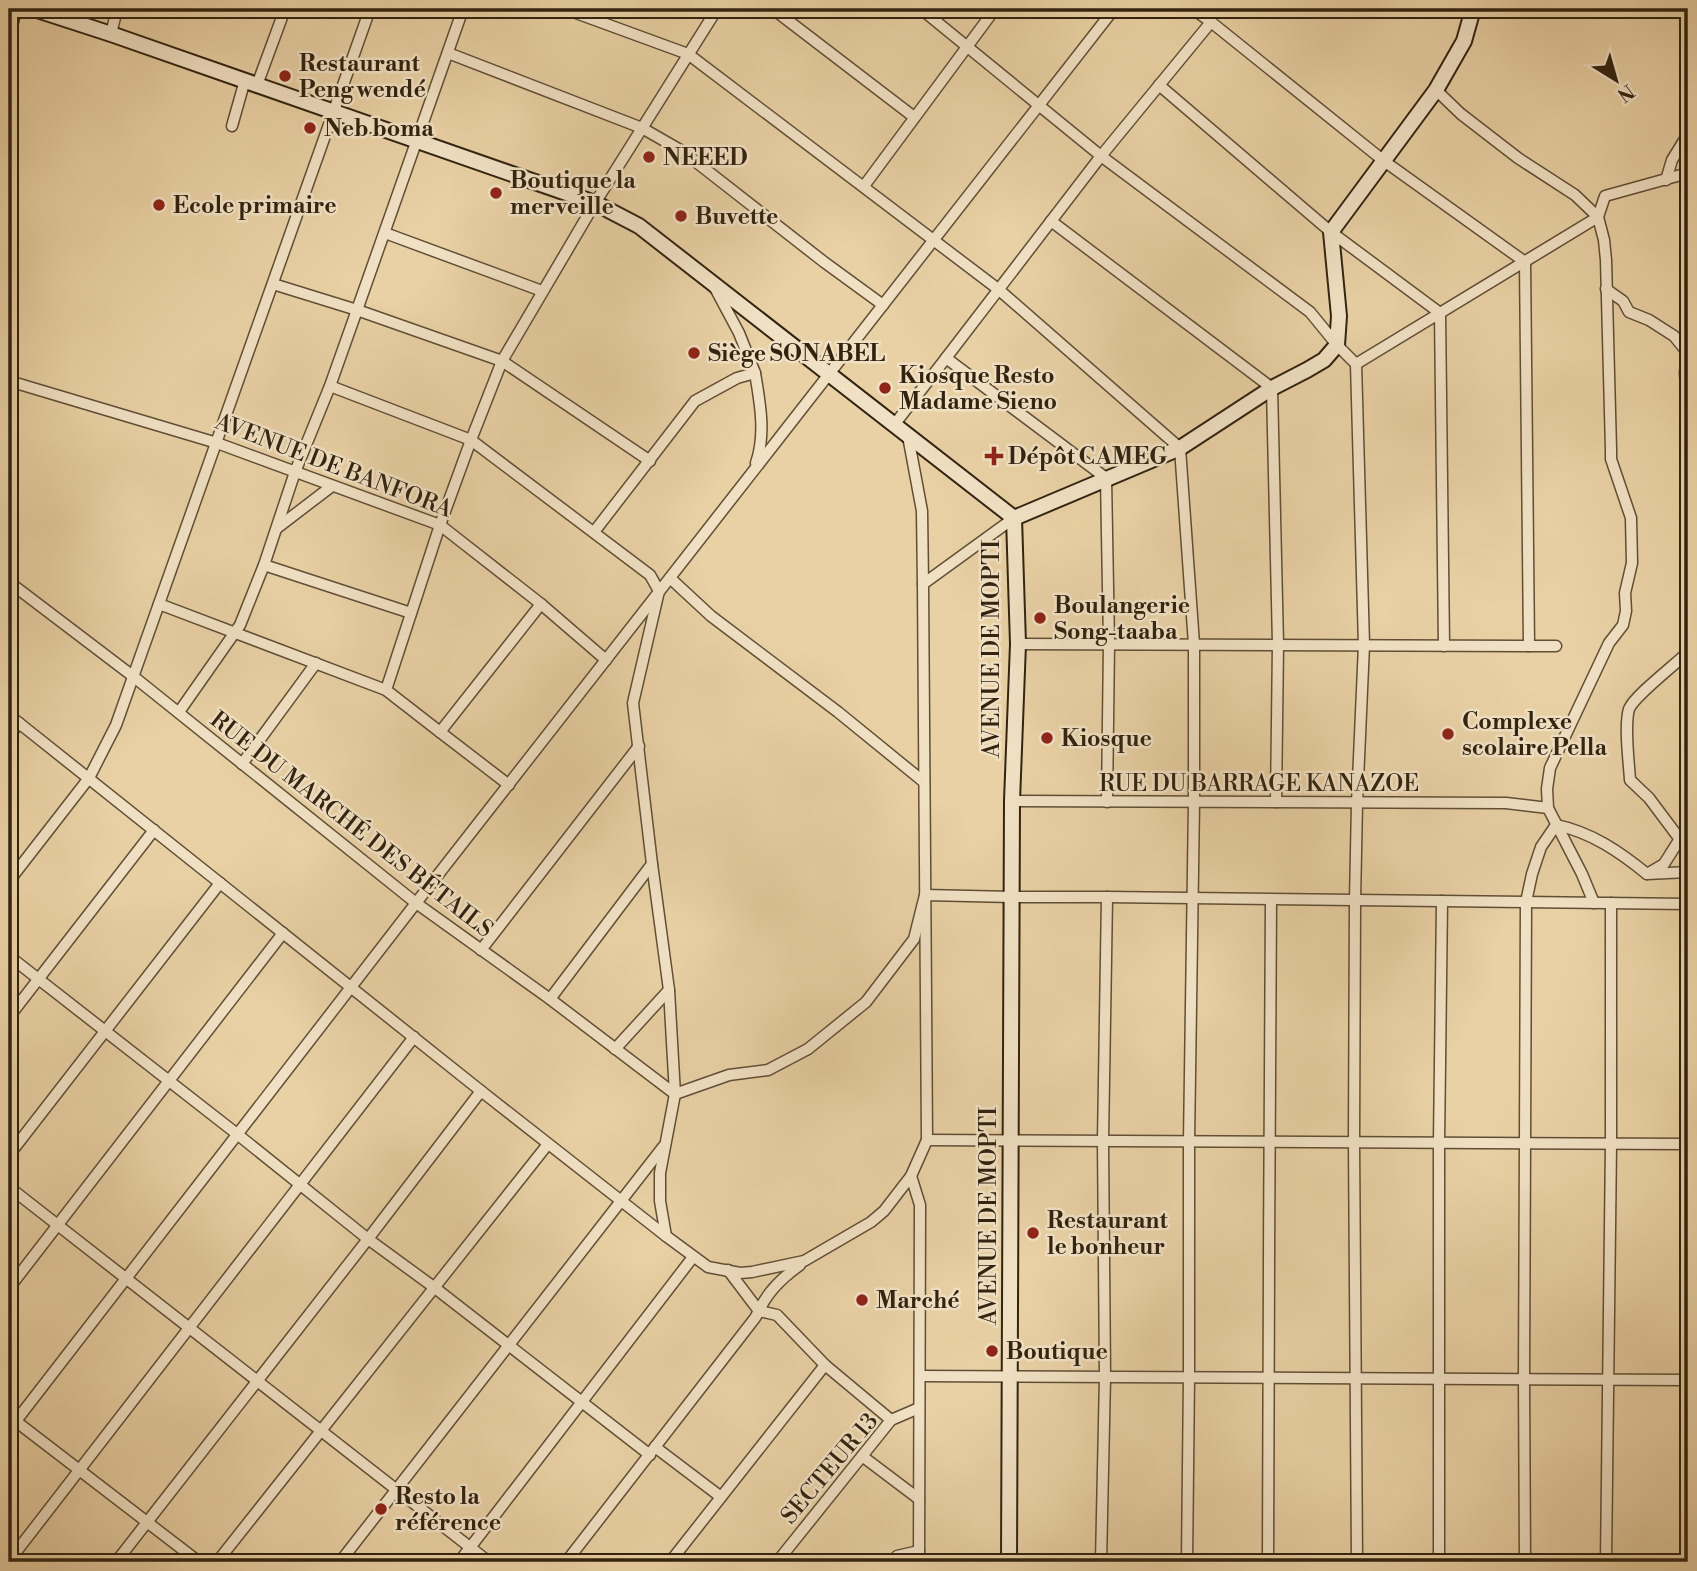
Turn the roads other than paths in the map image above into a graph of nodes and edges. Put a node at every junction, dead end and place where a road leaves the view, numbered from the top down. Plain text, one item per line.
1 (13, 9) edge
2 (34, 9) edge
3 (117, 9) edge
4 (285, 9) edge
5 (370, 9) edge
6 (463, 9) edge
7 (565, 9) edge
8 (717, 9) edge
9 (773, 9) edge
10 (921, 9) edge
11 (995, 9) edge
12 (1114, 9) edge
13 (1193, 9) edge
14 (1473, 9) edge
15 (51, 11) edge
16 (1211, 22) junction
17 (9, 29) edge
18 (111, 34) junction
19 (967, 45) junction
20 (447, 53) junction
21 (688, 54) junction
22 (251, 83) junction
23 (1159, 85) junction
24 (1436, 90) junction
25 (1040, 104) junction
26 (334, 111) junction
27 (914, 117) junction
28 (232, 126) dead end
29 (642, 128) junction
30 (1688, 134) edge
31 (417, 141) junction
32 (1101, 156) junction
33 (1384, 161) junction
34 (1688, 173) edge
35 (1666, 180) junction
36 (864, 186) junction
37 (595, 203) junction
38 (1598, 217) junction
39 (1051, 221) junction
40 (1331, 232) junction
41 (385, 233) junction
42 (934, 239) junction
43 (1525, 262) junction
44 (273, 284) junction
45 (713, 284) junction
46 (998, 289) junction
47 (1606, 289) junction
48 (542, 291) junction
49 (883, 305) junction
50 (358, 310) junction
51 (1440, 313) junction
52 (1337, 345) junction
53 (1688, 351) edge
54 (946, 358) junction
55 (502, 361) junction
56 (1356, 364) junction
57 (755, 373) junction
58 (829, 374) junction
59 (9, 381) edge
60 (330, 386) junction
61 (1272, 388) junction
62 (1688, 413) edge
63 (894, 425) junction
64 (908, 436) junction
65 (471, 440) junction
66 (216, 443) junction
67 (1180, 448) junction
68 (650, 461) junction
69 (754, 471) junction
70 (295, 472) junction
71 (1106, 478) junction
72 (332, 486) junction
73 (1014, 518) junction
74 (440, 526) junction
75 (276, 528) junction
76 (594, 532) junction
77 (264, 565) junction
78 (670, 578) junction
79 (9, 582) edge
80 (923, 584) junction
81 (659, 592) junction
82 (159, 604) junction
83 (541, 604) junction
84 (411, 614) junction
85 (235, 633) junction
86 (1108, 643) junction
87 (1018, 644) junction
88 (1194, 644) junction
89 (1278, 644) junction
90 (1364, 645) junction
91 (1444, 646) junction
92 (1529, 646) junction
93 (1556, 646) dead end
94 (1688, 652) edge
95 (606, 660) junction
96 (316, 663) junction
97 (134, 677) junction
98 (387, 690) junction
99 (179, 712) junction
100 (9, 715) edge
101 (19, 723) junction
102 (440, 732) junction
103 (9, 736) edge
104 (639, 746) junction
105 (242, 764) junction
106 (89, 778) junction
107 (924, 782) junction
108 (509, 785) junction
109 (1012, 802) junction
110 (1107, 802) junction
111 (1194, 802) junction
112 (1276, 802) junction
113 (1357, 803) junction
114 (1548, 808) junction
115 (1556, 825) junction
116 (1688, 827) edge
117 (154, 831) junction
118 (1680, 839) junction
119 (1688, 850) edge
120 (652, 864) junction
121 (1688, 872) edge
122 (1647, 874) junction
123 (9, 881) edge
124 (220, 883) junction
125 (925, 895) junction
126 (1012, 897) junction
127 (1107, 897) junction
128 (1192, 899) junction
129 (1271, 900) junction
130 (1355, 901) junction
131 (1442, 901) junction
132 (416, 902) junction
133 (1526, 902) junction
134 (1594, 903) junction
135 (1611, 903) junction
136 (1688, 904) edge
137 (283, 933) junction
138 (481, 950) junction
139 (9, 956) edge
140 (38, 979) junction
141 (351, 987) junction
142 (669, 990) junction
143 (550, 999) junction
144 (9, 1017) edge
145 (105, 1031) junction
146 (414, 1037) junction
147 (615, 1049) junction
148 (169, 1081) junction
149 (481, 1091) junction
150 (675, 1094) junction
151 (237, 1133) junction
152 (927, 1140) junction
153 (1011, 1140) junction
154 (1103, 1141) junction
155 (1189, 1142) junction
156 (1271, 1142) junction
157 (1354, 1143) junction
158 (1439, 1143) junction
159 (1525, 1143) junction
160 (548, 1144) junction
161 (666, 1144) junction
162 (1611, 1144) junction
163 (1688, 1144) edge
164 (9, 1155) edge
165 (911, 1176) junction
166 (300, 1185) junction
167 (9, 1187) edge
168 (621, 1202) junction
169 (58, 1225) junction
170 (666, 1236) junction
171 (368, 1239) junction
172 (694, 1257) junction
173 (804, 1261) junction
174 (728, 1270) junction
175 (125, 1278) junction
176 (9, 1288) edge
177 (435, 1288) junction
178 (759, 1311) junction
179 (188, 1328) junction
180 (509, 1345) junction
181 (825, 1365) junction
182 (919, 1376) junction
183 (1010, 1376) junction
184 (1105, 1377) junction
185 (1189, 1377) junction
186 (1268, 1378) junction
187 (1356, 1378) junction
188 (1440, 1379) junction
189 (1524, 1379) junction
190 (1608, 1380) junction
191 (1688, 1380) edge
192 (258, 1381) junction
193 (582, 1402) junction
194 (919, 1408) junction
195 (891, 1420) junction
196 (11, 1422) edge
197 (322, 1431) junction
198 (652, 1451) junction
199 (862, 1455) junction
200 (79, 1470) junction
201 (396, 1490) junction
202 (721, 1497) junction
203 (919, 1499) junction
204 (148, 1522) junction
205 (470, 1548) junction
206 (919, 1557) edge
207 (9, 1561) edge
208 (116, 1562) edge
209 (199, 1562) edge
210 (218, 1562) edge
211 (340, 1562) edge
212 (459, 1562) edge
213 (489, 1562) edge
214 (566, 1562) edge
215 (670, 1562) edge
216 (777, 1562) edge
217 (893, 1562) edge
218 (1009, 1562) edge
219 (1101, 1562) edge
220 (1187, 1562) edge
221 (1268, 1562) edge
222 (1357, 1562) edge
223 (1438, 1562) edge
224 (1525, 1562) edge
225 (1606, 1562) edge

1 - 17 street
2 - 15 street, AVENUE DE MOPTI
3 - 18 street
4 - 22 street
5 - 26 street
6 - 20 street
7 - 21 street
8 - 21 street
9 - 27 street
10 - 19 street
11 - 19 street
12 - 25 street
13 - 16 street
14 - 24 street
15 - 18 street, AVENUE DE MOPTI
16 - 23 street
16 - 33 street
18 - 22 street, AVENUE DE MOPTI
19 - 25 street
19 - 27 street
20 - 29 street
20 - 31 street
21 - 29 street
21 - 36 street
22 - 26 street, AVENUE DE MOPTI
22 - 28 street
23 - 32 street
23 - 40 street
24 - 33 street
24 - 38 street
25 - 32 street
25 - 42 street
26 - 31 street, AVENUE DE MOPTI
26 - 44 street
27 - 36 street
29 - 37 street
29 - 49 street
30 - 35 street
31 - 37 street, AVENUE DE MOPTI
31 - 41 street
32 - 39 street
32 - 52 street
33 - 40 street
33 - 43 street
34 - 35 street
35 - 38 street
36 - 42 street
37 - 45 street, AVENUE DE MOPTI
37 - 48 street
38 - 43 street
38 - 47 street
39 - 46 street
39 - 61 street
40 - 51 street
40 - 52 street
41 - 48 street
41 - 50 street
42 - 46 street
42 - 49 street
43 - 51 street
43 - 92 street
44 - 50 street
44 - 66 street
45 - 57 street
45 - 58 street, AVENUE DE MOPTI
46 - 54 street
46 - 67 street
47 - 53 street
47 - 114 street
48 - 55 street
49 - 58 street
50 - 55 street
50 - 60 street
51 - 56 street
51 - 91 street
52 - 56 street
52 - 61 street
53 - 62 street
54 - 63 street
54 - 71 street
55 - 65 street
55 - 68 street
56 - 90 street
57 - 68 street
57 - 69 street
58 - 63 street, AVENUE DE MOPTI
58 - 69 street
59 - 66 street, AVENUE DE BANFORA
60 - 65 street
60 - 70 street
61 - 67 street
61 - 89 street
63 - 64 street, AVENUE DE MOPTI
64 - 73 street, AVENUE DE MOPTI
64 - 80 street
65 - 74 street
65 - 76 street
66 - 70 street, AVENUE DE BANFORA
66 - 82 street
67 - 71 street
67 - 88 street
68 - 76 street
69 - 78 street
70 - 72 street, AVENUE DE BANFORA
70 - 75 street
71 - 73 street
71 - 86 street
72 - 74 street, AVENUE DE BANFORA
72 - 75 street
73 - 80 street
73 - 87 street, AVENUE DE MOPTI
74 - 83 street, AVENUE DE BANFORA
74 - 84 street
75 - 77 street
76 - 81 street
77 - 84 street
77 - 85 street
78 - 81 street
78 - 107 street
79 - 97 street, RUE DU MARCHÉ DES BÉTAILS
80 - 107 street
81 - 95 street
81 - 104 street
82 - 85 street
82 - 97 street
83 - 95 street, AVENUE DE BANFORA
83 - 102 street
84 - 98 street
85 - 96 street
85 - 99 street
86 - 87 street
86 - 88 street
86 - 110 street
87 - 109 street, AVENUE DE MOPTI
88 - 89 street
88 - 111 street
89 - 90 street
89 - 112 street
90 - 91 street
90 - 113 street
91 - 92 street
92 - 93 street
94 - 118 street
95 - 108 street
96 - 98 street
96 - 105 street
97 - 99 street, RUE DU MARCHÉ DES BÉTAILS
97 - 106 street
98 - 102 street
99 - 105 street, RUE DU MARCHÉ DES BÉTAILS
100 - 101 street
101 - 103 street
101 - 106 street
102 - 108 street
104 - 120 street
104 - 138 street
105 - 132 street, RUE DU MARCHÉ DES BÉTAILS
106 - 117 street
106 - 123 street
107 - 125 street
108 - 132 street
109 - 110 street, RUE DU BARRAGE KANAZOE
109 - 126 street, AVENUE DE MOPTI
110 - 111 street, RUE DU BARRAGE KANAZOE
111 - 112 street, RUE DU BARRAGE KANAZOE
111 - 128 street
112 - 113 street, RUE DU BARRAGE KANAZOE
113 - 114 street, RUE DU BARRAGE KANAZOE
113 - 130 street
114 - 115 street
115 - 122 street
115 - 133 street
115 - 134 street
116 - 118 street
117 - 124 street
117 - 140 street
118 - 119 street
118 - 122 street
120 - 142 street
120 - 143 street
121 - 122 street
124 - 137 street
124 - 145 street
125 - 126 street
125 - 150 street
125 - 152 street
126 - 127 street
126 - 153 street, AVENUE DE MOPTI
127 - 128 street
127 - 154 street
128 - 129 street
128 - 155 street
129 - 130 street
129 - 156 street
130 - 131 street
130 - 157 street
131 - 133 street
131 - 158 street
132 - 138 street, RUE DU MARCHÉ DES BÉTAILS
132 - 141 street
133 - 134 street
133 - 159 street
134 - 135 street
135 - 136 street
135 - 162 street
137 - 141 street
137 - 148 street
138 - 143 street, RUE DU MARCHÉ DES BÉTAILS
139 - 140 street
140 - 144 street
140 - 145 street
141 - 146 street
141 - 151 street
142 - 147 street
142 - 150 street
143 - 147 street, RUE DU MARCHÉ DES BÉTAILS
145 - 148 street
145 - 164 street
146 - 149 street
146 - 166 street
147 - 150 street, RUE DU MARCHÉ DES BÉTAILS
148 - 151 street
148 - 169 street
149 - 160 street
149 - 171 street
150 - 161 street
151 - 166 street
151 - 175 street
152 - 153 street
152 - 165 street
153 - 154 street
153 - 183 street, AVENUE DE MOPTI
154 - 155 street
154 - 184 street
155 - 156 street
155 - 185 street
156 - 157 street
156 - 186 street
157 - 158 street
157 - 187 street
158 - 159 street
158 - 188 street
159 - 162 street
159 - 189 street
160 - 168 street
160 - 177 street
161 - 168 street
161 - 170 street
162 - 163 street
162 - 190 street
165 - 173 street
165 - 182 street
166 - 171 street
166 - 179 street
167 - 169 street
168 - 170 street
168 - 180 street
169 - 175 street
169 - 176 street
170 - 172 street
171 - 177 street
171 - 192 street
172 - 174 street
172 - 193 street
173 - 174 street
173 - 178 street
174 - 178 street
175 - 179 street
175 - 196 street
177 - 180 street
177 - 197 street
178 - 181 street
178 - 198 street
179 - 192 street
179 - 200 street
180 - 193 street
180 - 201 street
181 - 195 street
181 - 202 street
182 - 183 street
182 - 194 street
183 - 184 street
183 - 218 street, AVENUE DE MOPTI
184 - 185 street
184 - 219 street
185 - 186 street
185 - 220 street
186 - 187 street
186 - 221 street
187 - 188 street
187 - 222 street
188 - 189 street
188 - 223 street
189 - 190 street
189 - 224 street
190 - 191 street
190 - 225 street
192 - 197 street
192 - 204 street
193 - 198 street
193 - 205 street
194 - 195 street, SECTEUR 13
194 - 203 street
195 - 199 street, SECTEUR 13
196 - 200 street
197 - 201 street
197 - 210 street
198 - 202 street
198 - 214 street
199 - 203 street
199 - 216 street, SECTEUR 13
200 - 204 street
200 - 207 street
201 - 205 street
201 - 211 street
202 - 215 street
203 - 206 street
204 - 208 street
204 - 209 street
205 - 212 street
205 - 213 street
206 - 217 street

